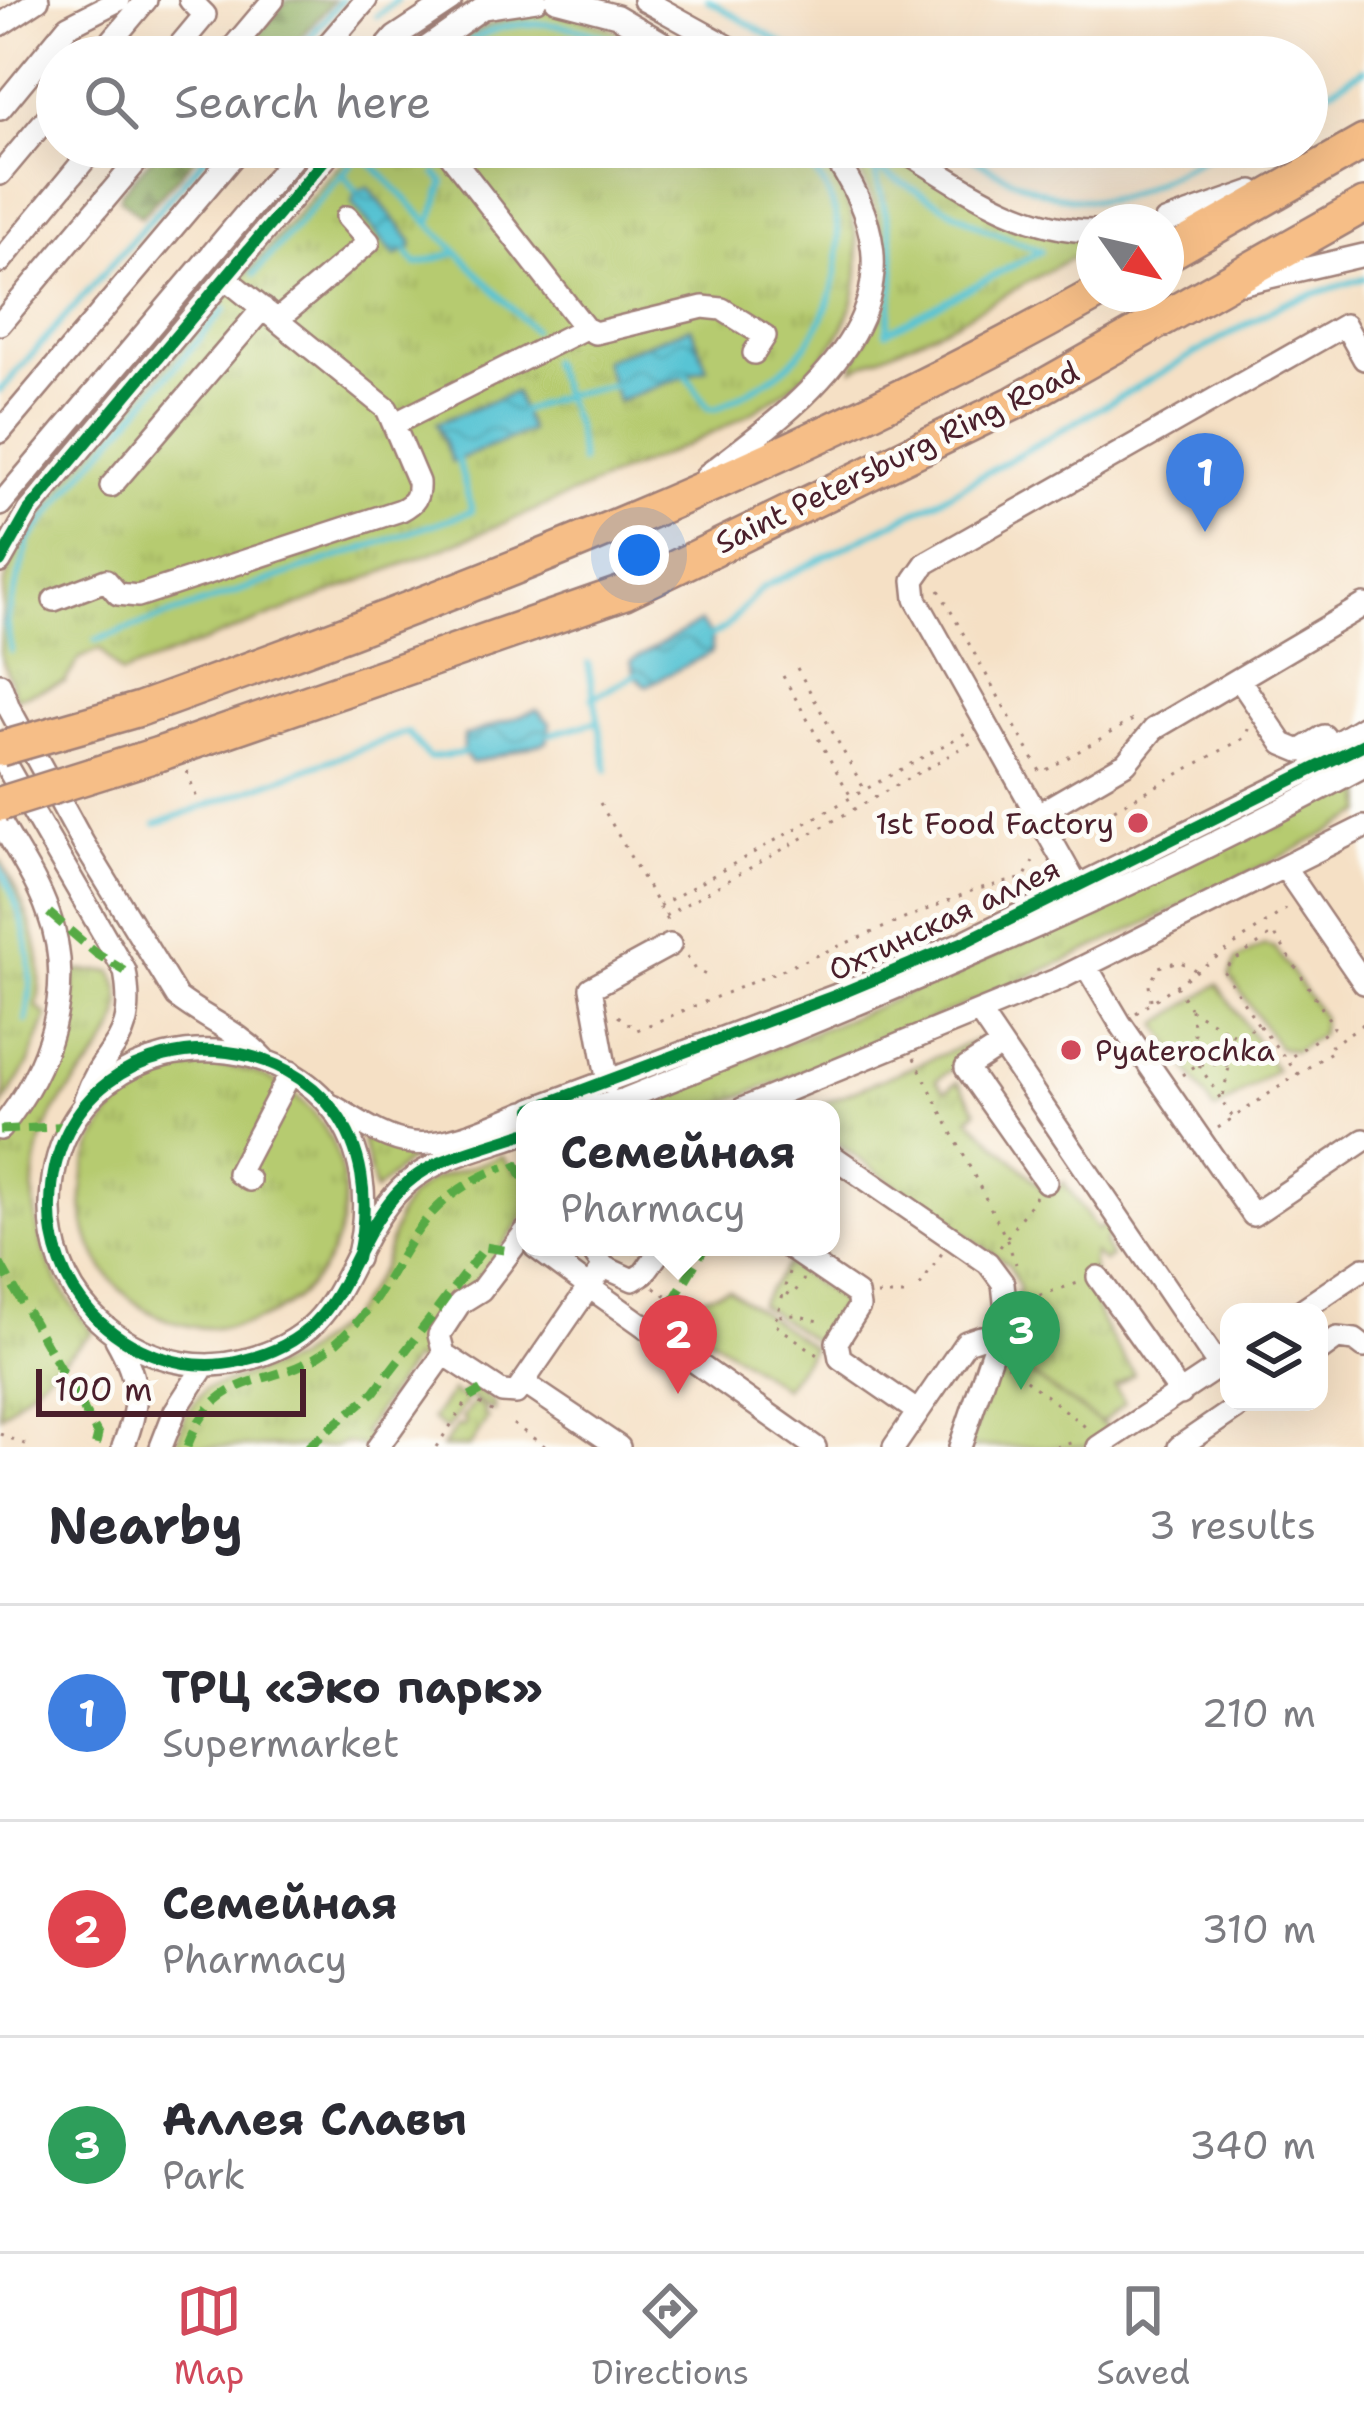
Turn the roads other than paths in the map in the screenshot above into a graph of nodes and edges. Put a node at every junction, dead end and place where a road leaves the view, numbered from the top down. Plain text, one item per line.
1 (38, 0) edge
2 (119, 0) edge
3 (146, 0) edge
4 (190, 0) edge
5 (273, 0) edge
6 (366, 0) edge
7 (451, 0) edge
8 (536, 0) edge
9 (556, 0) edge
10 (644, 0) edge
11 (0, 25) edge
12 (60, 36) edge
13 (116, 36) edge
14 (188, 36) edge
15 (243, 36) edge
16 (335, 36) edge
17 (397, 36) edge
18 (443, 36) edge
19 (651, 36) edge
20 (709, 36) edge
21 (36, 65) edge
22 (0, 109) edge
23 (36, 131) edge
24 (78, 168) edge
25 (131, 168) edge
26 (223, 168) edge
27 (284, 168) edge
28 (317, 168) edge
29 (460, 168) edge
30 (843, 168) edge
31 (932, 168) edge
32 (1305, 168) edge
33 (1319, 168) edge
34 (0, 173) edge
35 (1364, 206) edge
36 (1184, 215) edge
37 (347, 217) dead end
38 (1076, 230) edge
39 (1184, 245) edge
40 (1364, 255) edge
41 (0, 262) edge
42 (225, 278) junction
43 (1220, 290) junction
44 (1076, 305) edge
45 (270, 314) junction
46 (0, 324) edge
47 (585, 328) junction
48 (754, 353) dead end
49 (1364, 359) edge
50 (394, 424) junction
51 (0, 432) edge
52 (111, 485) dead end
53 (670, 503) junction
54 (0, 505) edge
55 (0, 562) edge
56 (54, 600) dead end
57 (1364, 604) edge
58 (1239, 679) junction
59 (0, 684) edge
60 (1364, 713) edge
61 (1364, 726) edge
62 (1364, 744) edge
63 (0, 752) edge
64 (1364, 766) edge
65 (0, 804) edge
66 (1038, 814) junction
67 (1207, 820) junction
68 (0, 821) edge
69 (1364, 826) edge
70 (1285, 868) junction
71 (1076, 884) junction
72 (676, 943) road end
73 (1086, 966) junction
74 (1364, 983) edge
75 (980, 1012) junction
76 (1000, 1046) junction
77 (265, 1059) junction
78 (291, 1072) junction
79 (616, 1091) junction
80 (575, 1100) edge
81 (602, 1100) edge
82 (633, 1100) edge
83 (785, 1100) edge
84 (328, 1103) junction
85 (81, 1113) junction
86 (516, 1119) edge
87 (0, 1129) edge
88 (516, 1134) edge
89 (492, 1135) junction
90 (1364, 1140) edge
91 (840, 1161) edge
92 (249, 1180) dead end
93 (1046, 1181) road end
94 (516, 1250) edge
95 (548, 1256) edge
96 (596, 1256) edge
97 (656, 1256) edge
98 (789, 1257) edge
99 (358, 1258) junction
100 (604, 1267) junction
101 (1364, 1268) edge
102 (1098, 1277) road end
103 (589, 1287) junction
104 (1312, 1303) edge
105 (113, 1333) junction
106 (997, 1339) junction
107 (1328, 1344) edge
108 (1364, 1347) edge
109 (444, 1354) junction
110 (1220, 1357) edge
111 (205, 1365) junction
112 (1220, 1366) edge
113 (524, 1383) junction
114 (1180, 1394) junction
115 (1232, 1411) edge
116 (918, 1412) junction
117 (1105, 1440) edge
118 (123, 1447) edge
119 (160, 1447) edge
120 (378, 1447) edge
121 (619, 1447) edge
122 (815, 1447) edge
123 (894, 1447) edge
124 (959, 1447) edge
125 (1179, 1447) edge

1 - 11 street
2 - 12 street
3 - 13 street
4 - 14 street
5 - 15 street
6 - 16 street
7 - 17 street
8 - 18 street
9 - 19 street
10 - 20 street
21 - 22 street
23 - 34 street
24 - 41 street
25 - 46 street
26 - 51 street
27 - 54 street
28 - 42 street
29 - 47 street
30 - 53 street
31 - 38 street
32 - 36 street
33 - 39 highway
35 - 43 highway, Saint Petersburg Ring Road
37 - 45 street
40 - 43 street
42 - 45 street
42 - 55 street
43 - 65 highway, Saint Petersburg Ring Road, bridge
44 - 53 highway, Saint Petersburg Ring Road
45 - 50 street
45 - 52 street
47 - 48 street
47 - 50 street
49 - 66 street
50 - 56 street
53 - 63 highway, Saint Petersburg Ring Road, bridge
57 - 58 street
58 - 60 street
58 - 66 street
59 - 77 street
61 - 67 street
62 - 67 street, Охтинская аллея
63 - 85 street
64 - 79 street, Охтинская аллея
66 - 71 street
67 - 71 street, Охтинская аллея
68 - 87 street
69 - 70 street
70 - 73 street
70 - 74 street
71 - 79 street, Охтинская аллея
72 - 79 street
73 - 75 street
73 - 90 street
75 - 76 street
75 - 83 street
76 - 93 street
76 - 110 street
77 - 78 street
77 - 85 street
78 - 84 street
78 - 92 street
79 - 80 street, Охтинская аллея
79 - 81 street, Охтинская аллея
79 - 82 street
84 - 89 street
84 - 99 street
85 - 105 street
86 - 89 street, Охтинская аллея
88 - 89 street
89 - 99 street
91 - 106 street
94 - 109 street
95 - 103 street
96 - 100 street
97 - 100 street
98 - 116 street
99 - 111 street
100 - 103 street
101 - 104 street
102 - 114 street
103 - 113 street
103 - 122 street
105 - 111 street
105 - 118 street
106 - 116 street
106 - 124 street
107 - 108 street
109 - 113 street
109 - 120 street
111 - 119 street
112 - 114 street
113 - 121 street
114 - 117 street
115 - 125 street
116 - 123 street

